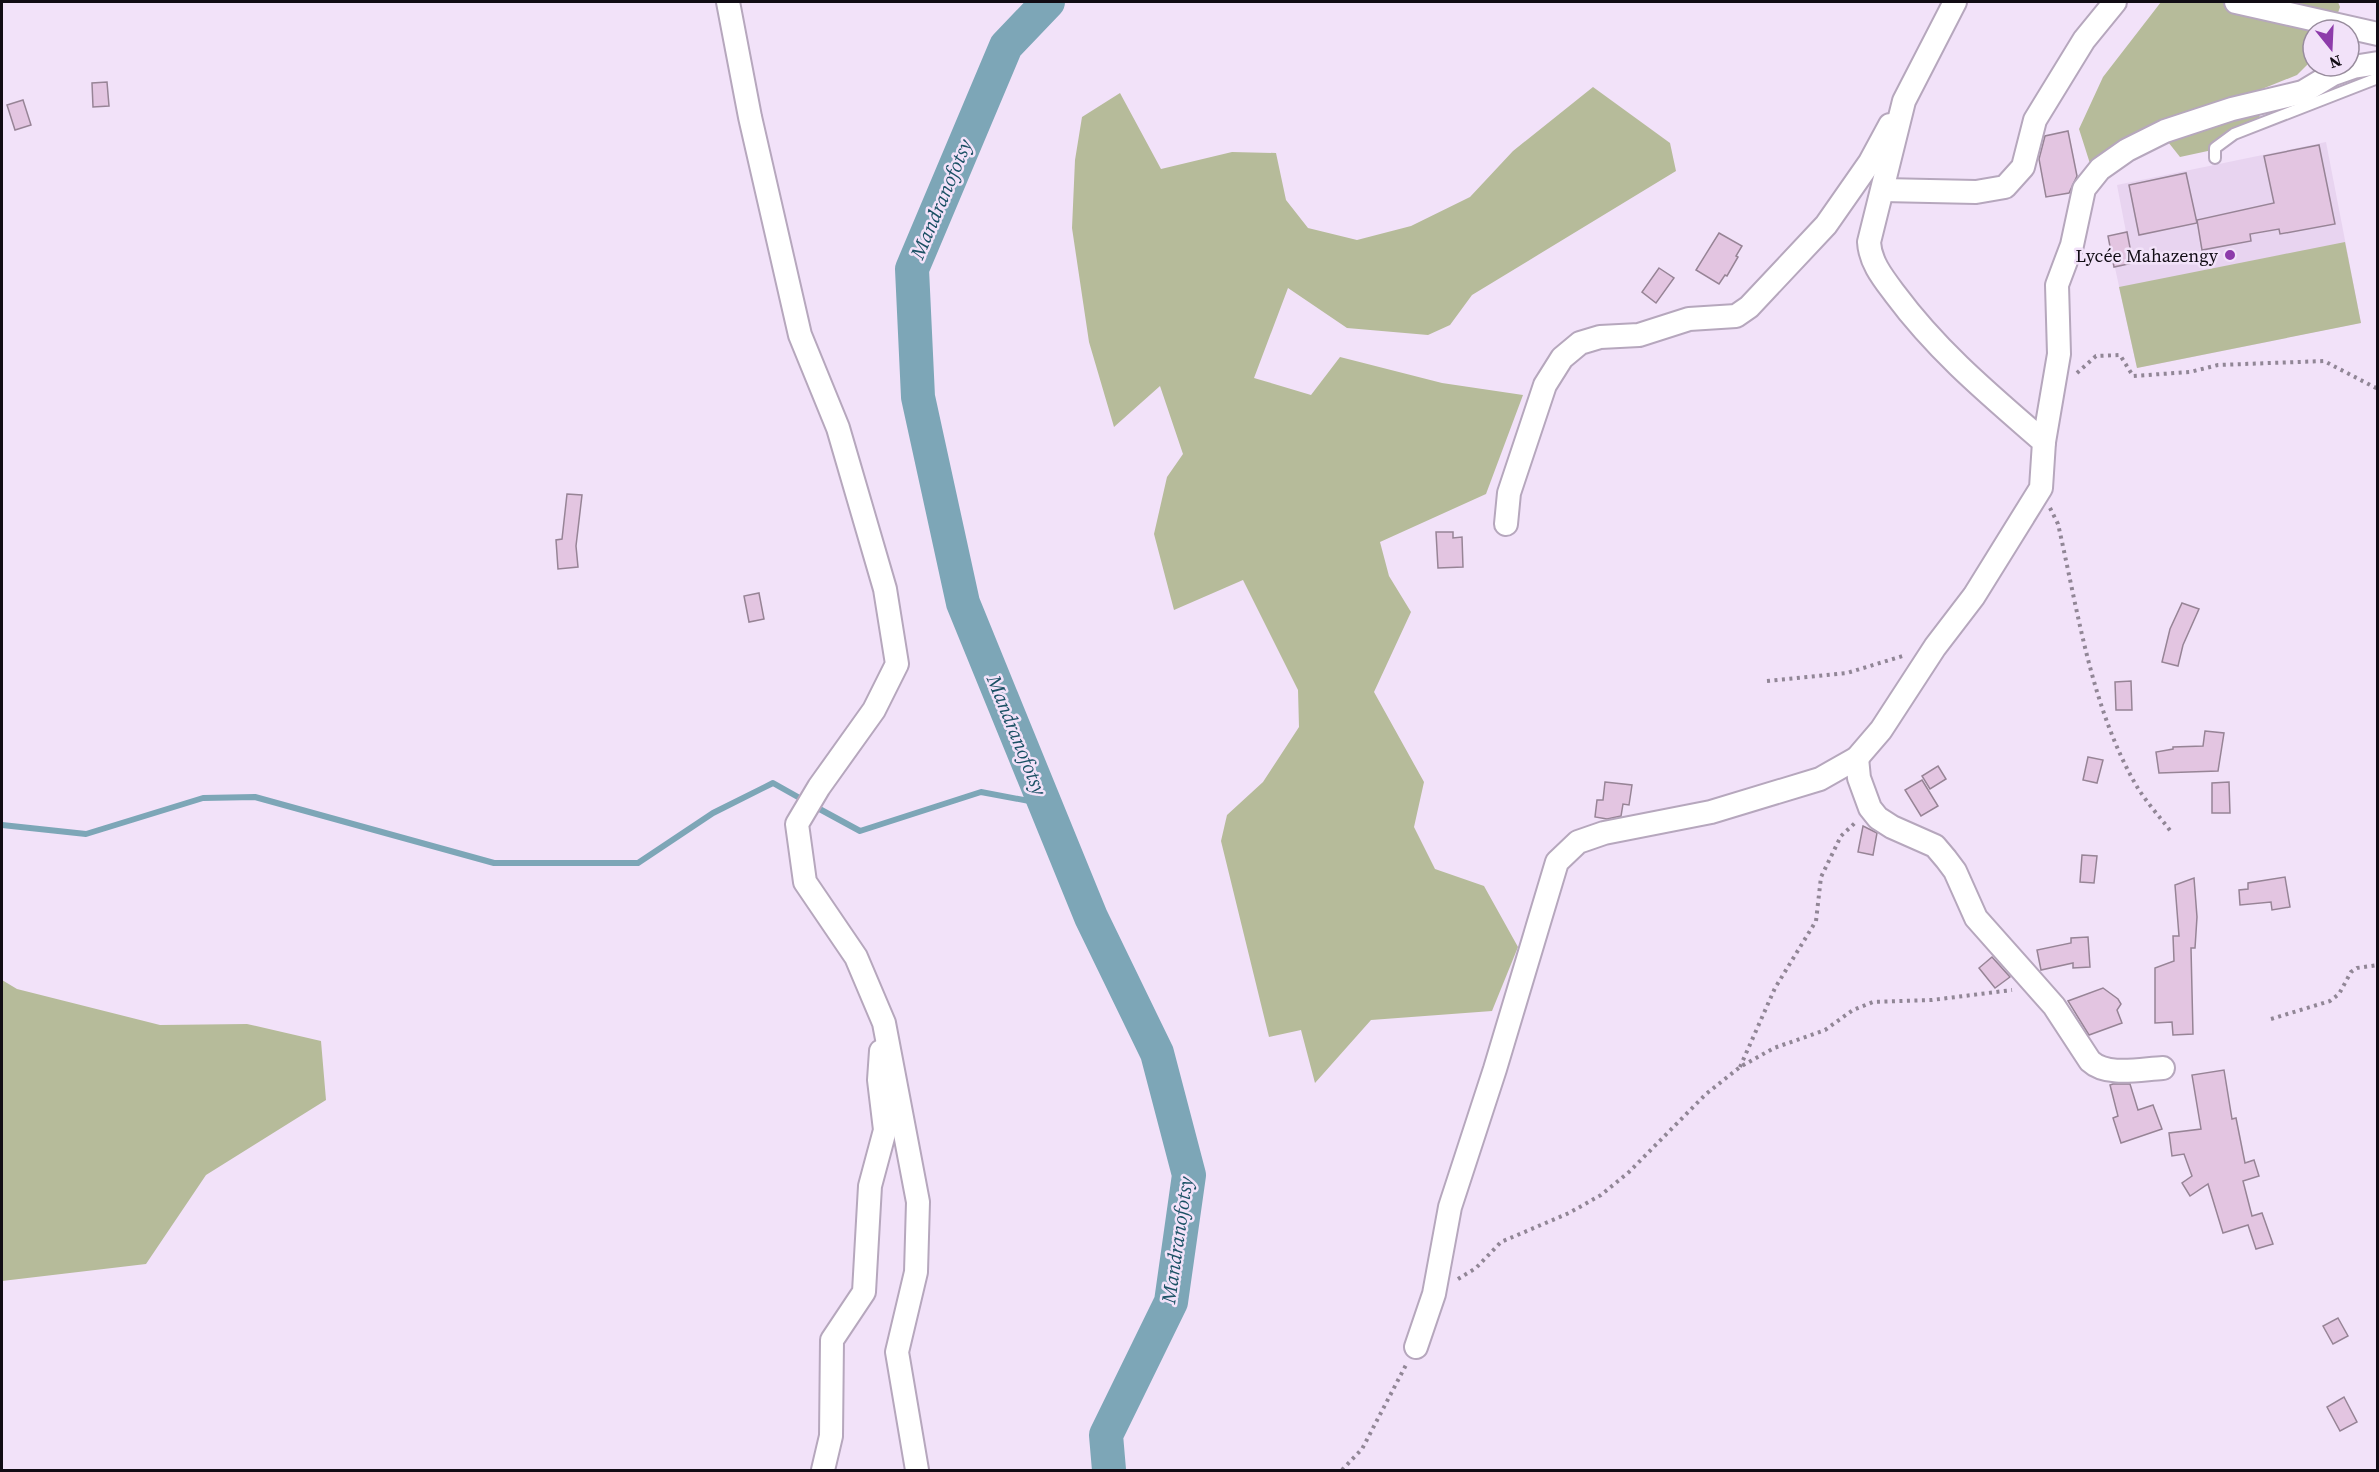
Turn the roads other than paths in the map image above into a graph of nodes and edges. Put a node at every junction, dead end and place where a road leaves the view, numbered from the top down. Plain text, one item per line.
1 (728, 2) edge
2 (1955, 2) edge
3 (2115, 2) edge
4 (2236, 2) edge
5 (2378, 34) edge
6 (2378, 63) edge
7 (2378, 78) edge
8 (1904, 100) junction
9 (2215, 158) dead end
10 (1883, 190) junction
11 (2044, 442) junction
12 (1506, 525) dead end
13 (1857, 758) junction
14 (884, 1023) junction
15 (2163, 1068) dead end
16 (1416, 1347) road end
17 (823, 1470) edge
18 (917, 1470) edge

1 - 14 street
2 - 8 street
3 - 10 street
4 - 5 street
6 - 11 street
7 - 9 lane
8 - 10 street
8 - 12 street
10 - 11 street
11 - 13 street
13 - 15 street
13 - 16 street
14 - 17 street
14 - 18 street

